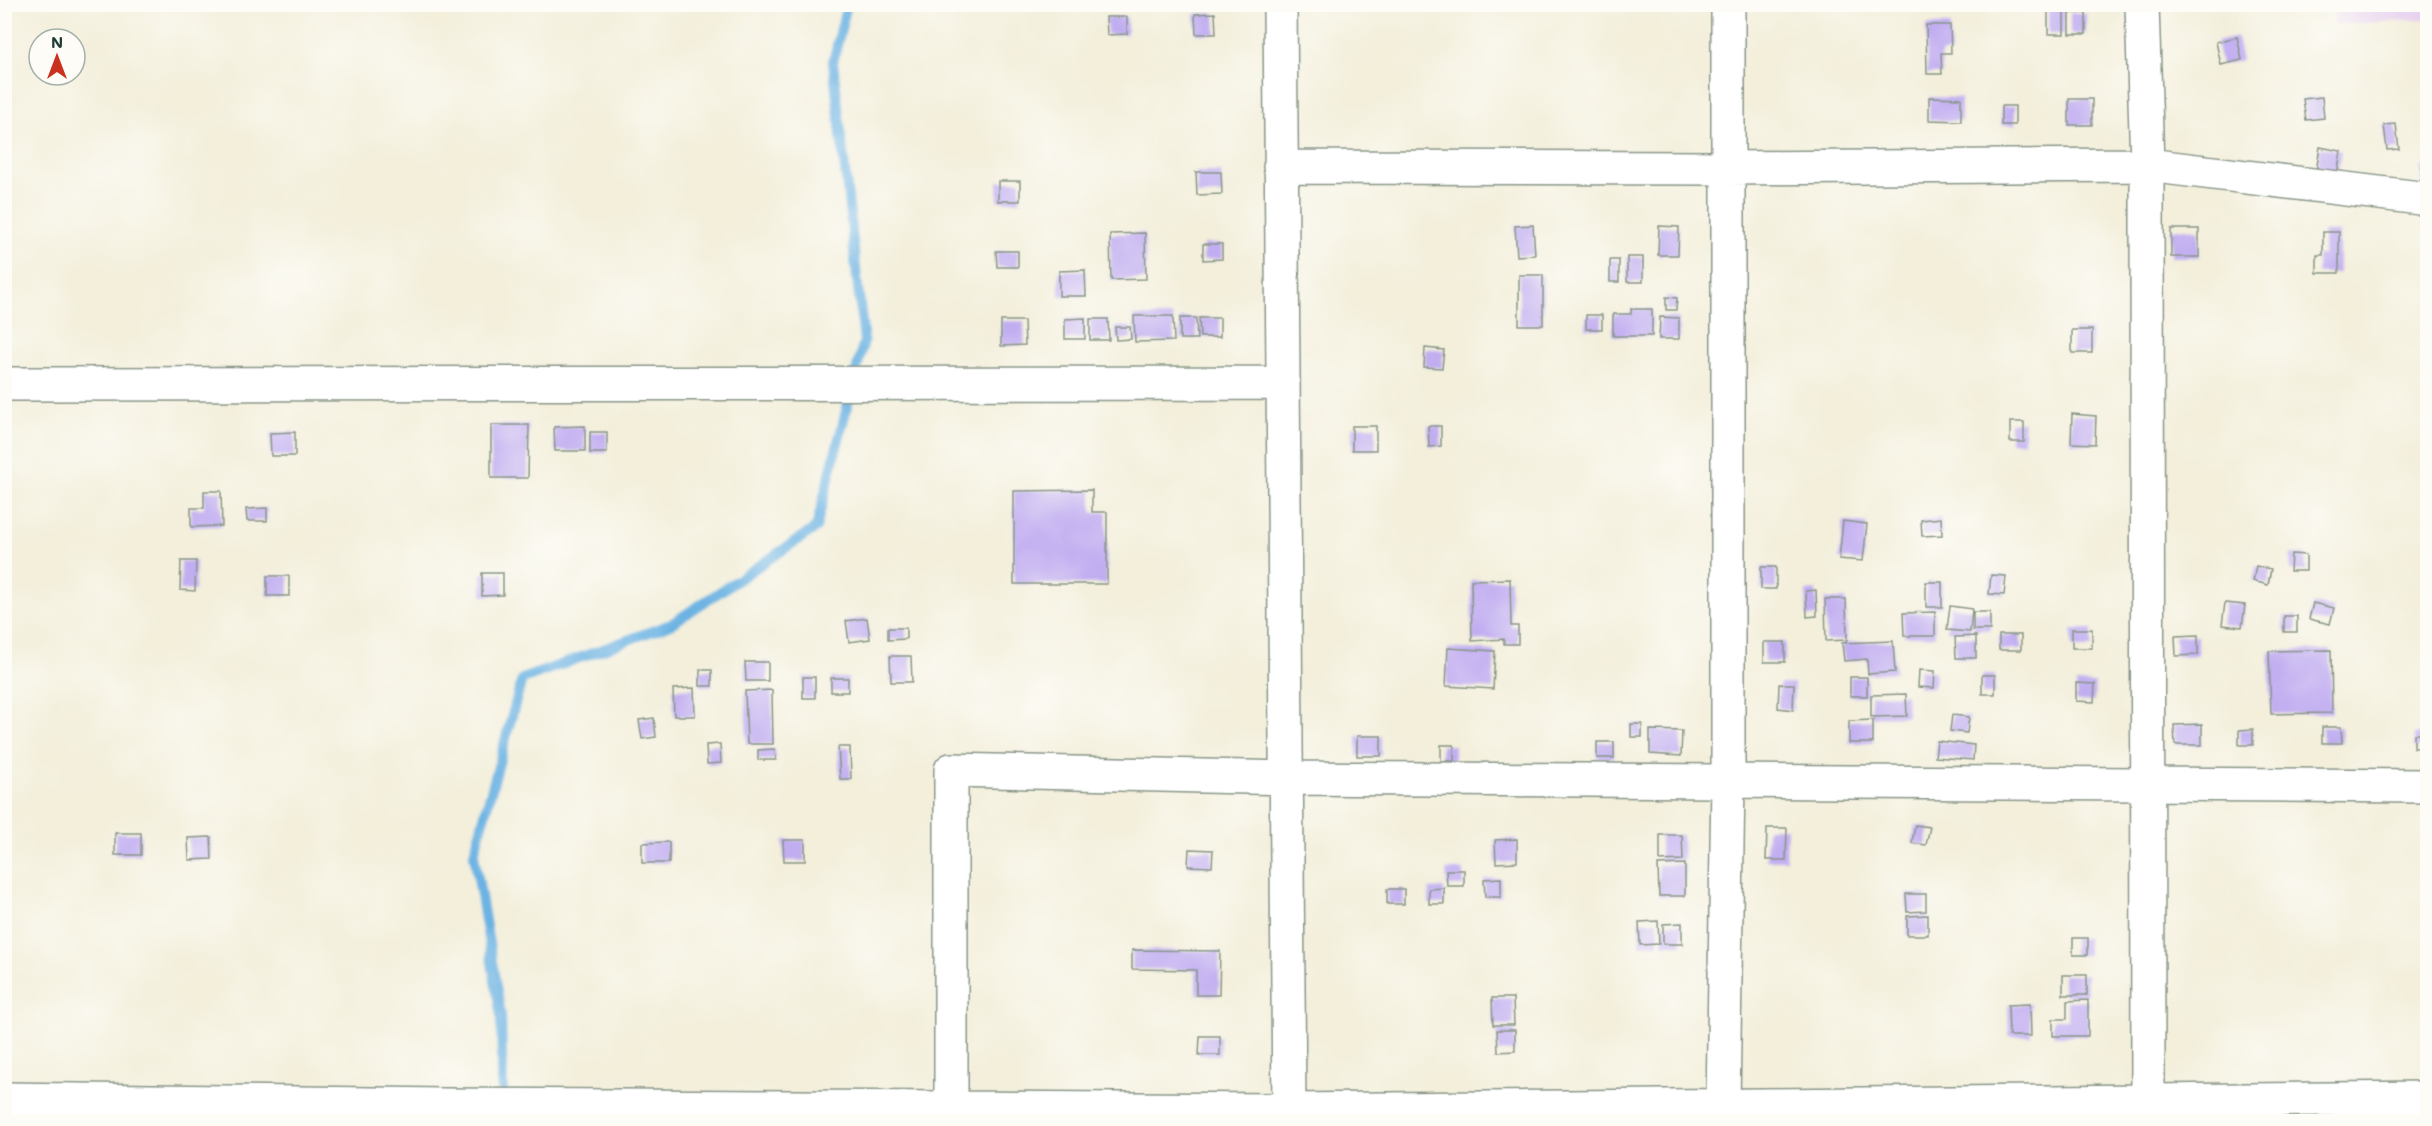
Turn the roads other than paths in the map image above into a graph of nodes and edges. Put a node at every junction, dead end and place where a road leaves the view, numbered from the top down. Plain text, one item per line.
1 (1280, 4) edge
2 (1728, 4) edge
3 (2142, 4) edge
4 (2147, 165) junction
5 (1280, 167) junction
6 (1727, 168) junction
7 (2427, 199) edge
8 (1282, 383) junction
9 (4, 384) edge
10 (1286, 778) junction
11 (1728, 781) junction
12 (2147, 784) junction
13 (2427, 786) edge
14 (2427, 1098) edge
15 (4, 1099) edge
16 (1723, 1105) junction
17 (1289, 1110) junction
18 (2148, 1111) edge
19 (444, 1113) edge
20 (1872, 1113) edge
21 (951, 1115) edge
22 (1483, 1115) edge

1 - 5 street
2 - 6 street
3 - 4 street
4 - 6 street
4 - 7 street
4 - 12 street
5 - 6 street
5 - 8 street
6 - 11 street
8 - 9 street
8 - 10 street
10 - 11 street
10 - 17 street
10 - 21 street
11 - 12 street
11 - 16 street
12 - 13 street
12 - 18 street
14 - 18 street
15 - 19 street
16 - 20 street
16 - 22 street
17 - 21 street
17 - 22 street
18 - 20 street
19 - 21 street

